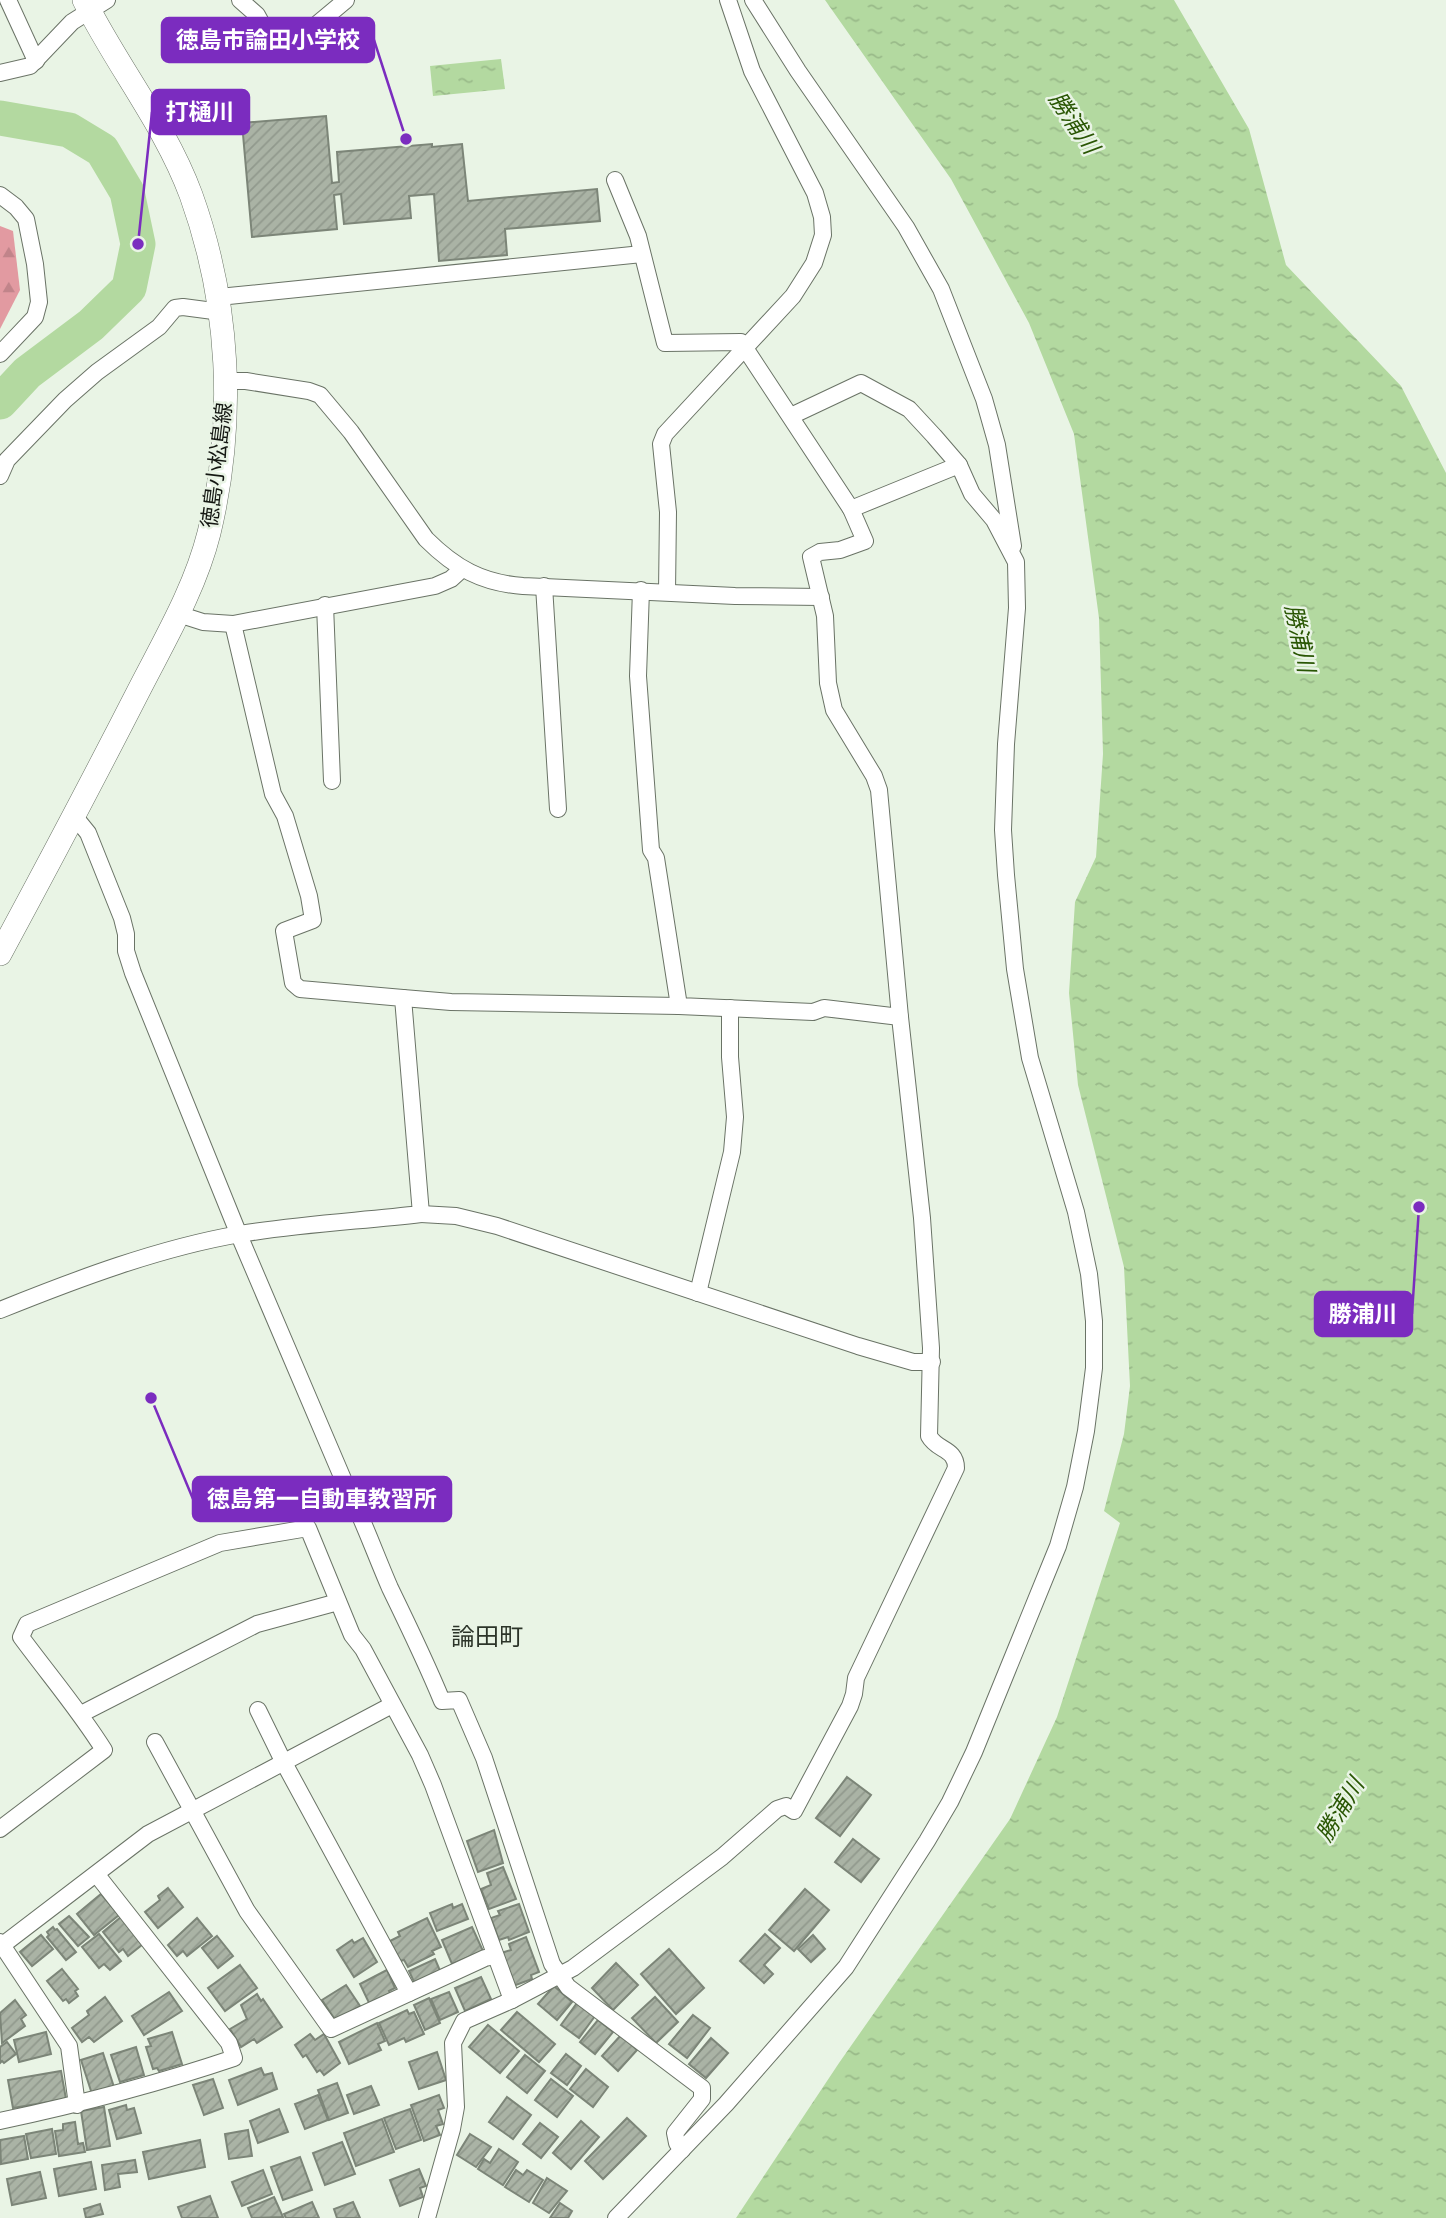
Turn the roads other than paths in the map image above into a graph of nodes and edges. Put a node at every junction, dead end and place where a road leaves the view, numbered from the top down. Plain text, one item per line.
1 (8, 0) edge
2 (240, 0) edge
3 (346, 0) edge
4 (728, 0) edge
5 (753, 0) edge
6 (93, 3) edge
7 (36, 61) junction
8 (0, 73) edge
9 (615, 180) dead end
10 (0, 195) edge
11 (642, 254) junction
12 (220, 305) junction
13 (745, 348) junction
14 (0, 354) edge
15 (226, 381) junction
16 (791, 416) junction
17 (959, 465) junction
18 (0, 476) edge
19 (852, 509) junction
20 (1016, 562) junction
21 (462, 569) junction
22 (544, 586) junction
23 (641, 590) junction
24 (667, 592) junction
25 (821, 597) junction
26 (326, 605) junction
27 (178, 614) junction
28 (233, 624) junction
29 (332, 780) dead end
30 (558, 809) dead end
31 (75, 817) junction
32 (0, 954) edge
33 (403, 998) junction
34 (680, 1006) junction
35 (730, 1008) junction
36 (900, 1017) junction
37 (421, 1214) junction
38 (239, 1235) junction
39 (698, 1293) junction
40 (0, 1310) edge
41 (932, 1362) junction
42 (338, 1602) junction
43 (392, 1704) junction
44 (258, 1710) dead end
45 (81, 1714) junction
46 (155, 1742) dead end
47 (283, 1761) junction
48 (193, 1810) junction
49 (0, 1829) edge
50 (97, 1875) junction
51 (1, 1944) edge
52 (495, 1956) junction
53 (558, 1975) junction
54 (409, 1993) junction
55 (512, 2000) junction
56 (77, 2105) junction
57 (0, 2121) edge
58 (682, 2150) junction
59 (427, 2218) edge
60 (616, 2218) edge

1 - 7 street
2 - 3 street
4 - 13 street
5 - 20 street
6 - 7 street
6 - 12 main road, 徳島小松島線
7 - 8 street
9 - 11 street
10 - 14 street
11 - 12 street
11 - 13 street
12 - 15 main road, 徳島小松島線
12 - 18 street
13 - 16 street
13 - 24 street
15 - 21 street
15 - 27 main road, 徳島小松島線
16 - 17 street
16 - 19 street
17 - 19 street
17 - 20 street
19 - 25 street
20 - 58 street
21 - 22 street
21 - 26 street
22 - 23 street
22 - 30 street
23 - 24 street
23 - 34 street
24 - 25 street
25 - 36 street
26 - 28 street
26 - 29 street
27 - 28 street
27 - 31 main road, 徳島小松島線
28 - 33 street
31 - 32 main road, 徳島小松島線
31 - 38 street
33 - 34 street
33 - 37 street
34 - 35 street
35 - 36 street
35 - 39 street
36 - 41 street
37 - 38 street
37 - 39 street
38 - 40 street
38 - 53 street
39 - 41 street
41 - 53 street
42 - 43 street
42 - 45 street
42 - 45 street
43 - 47 street
43 - 52 street
44 - 47 street
45 - 49 street
46 - 48 street
47 - 48 street
47 - 54 street
48 - 50 street
48 - 54 street
50 - 51 street
50 - 56 street
51 - 56 street
52 - 54 street
52 - 55 street
53 - 55 street
53 - 58 street
55 - 59 street
56 - 57 street
58 - 60 street

